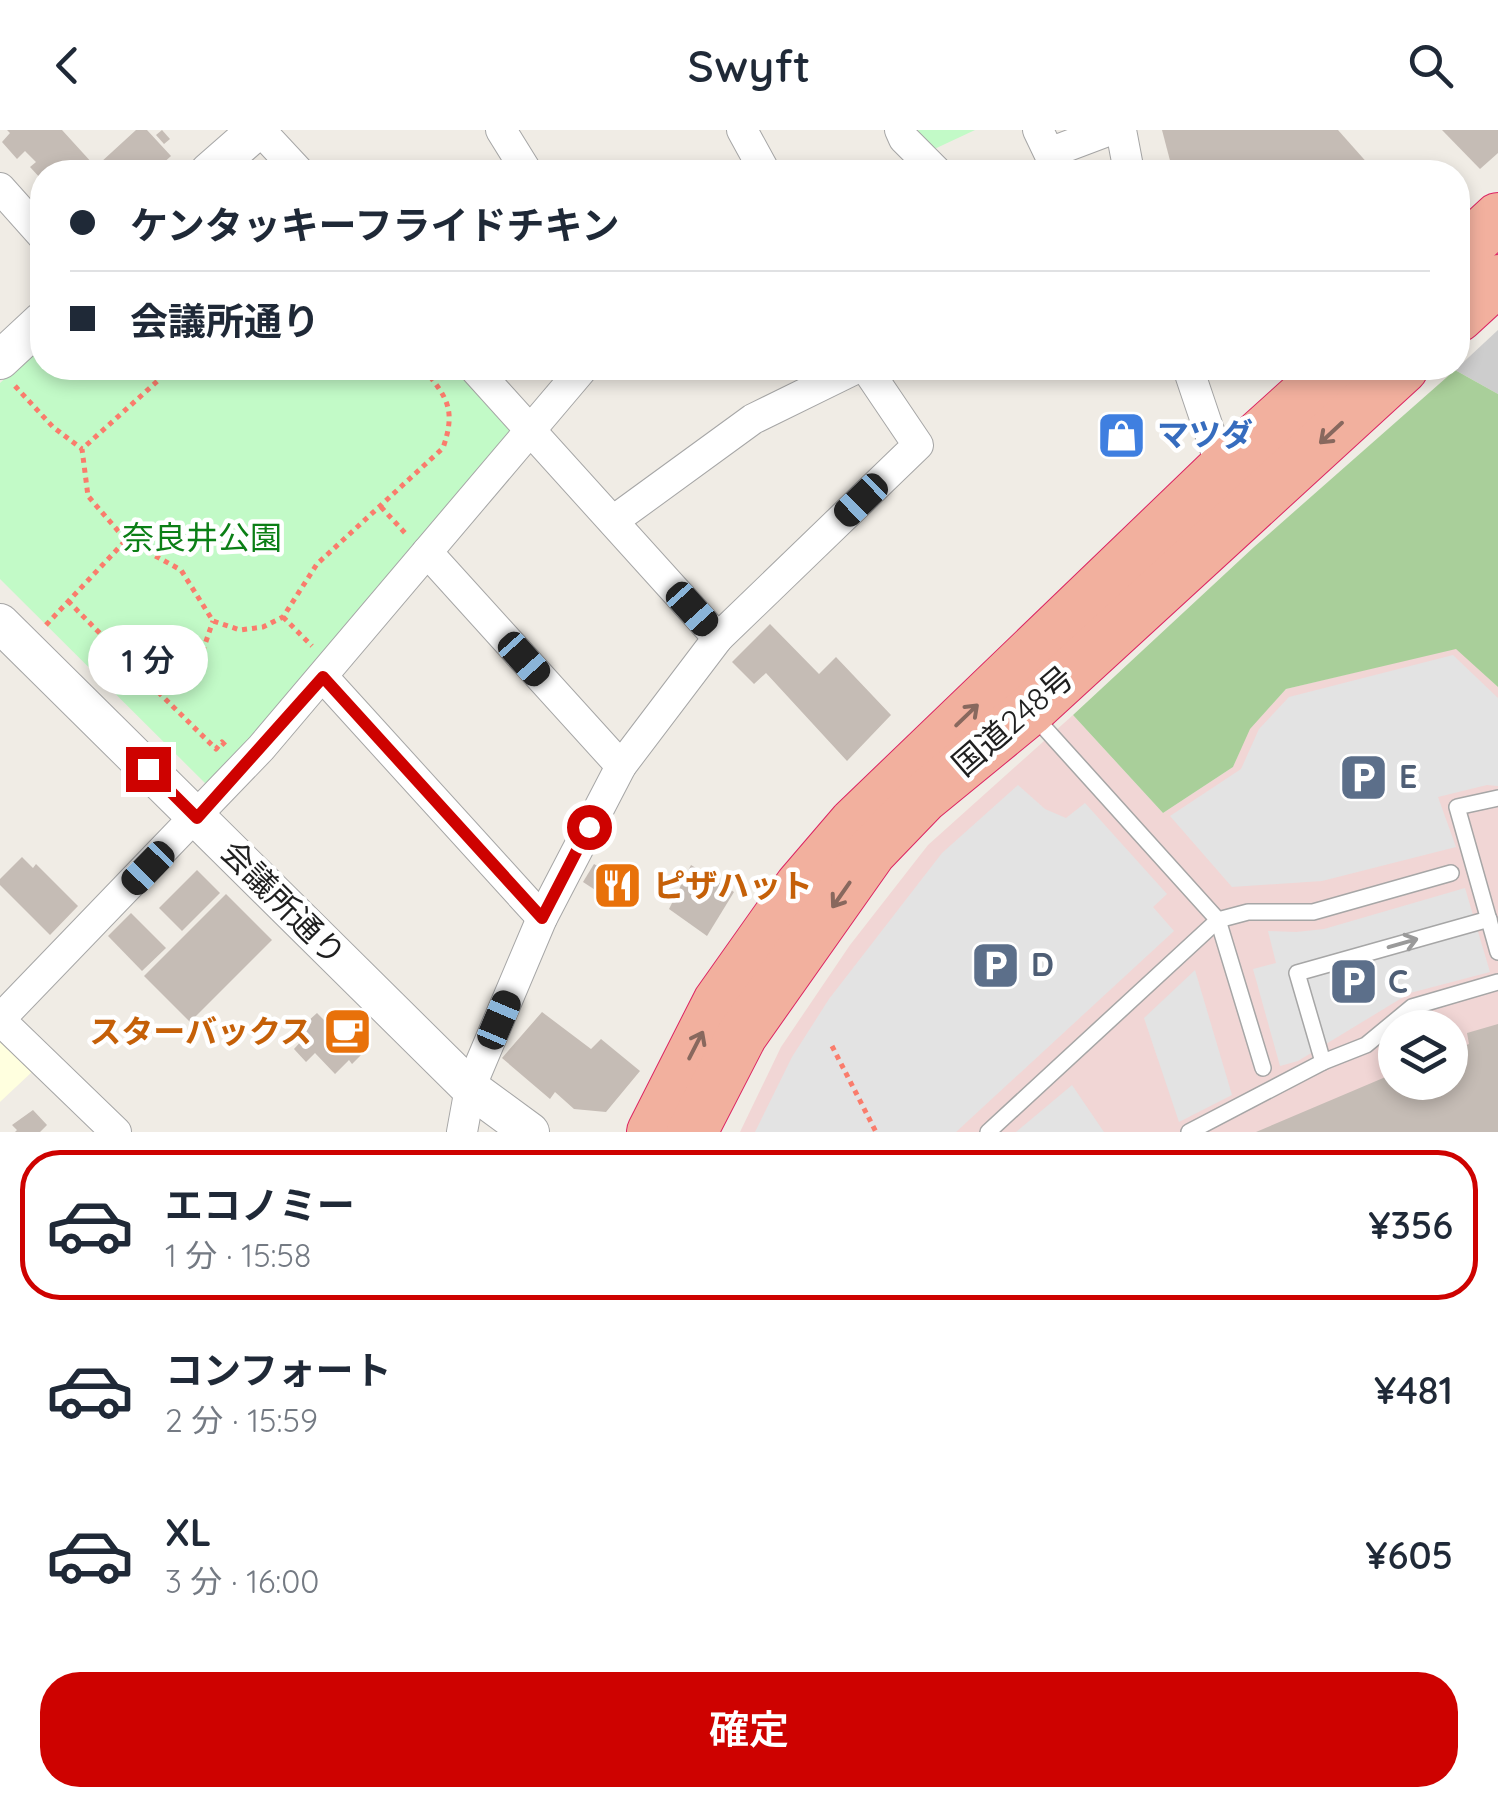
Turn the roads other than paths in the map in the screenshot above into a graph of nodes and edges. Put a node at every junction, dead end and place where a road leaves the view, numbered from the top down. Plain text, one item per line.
1 (259, 130) edge
2 (501, 130) edge
3 (742, 130) edge
4 (900, 130) edge
5 (1038, 130) edge
6 (1110, 130) edge
7 (1121, 130) edge
8 (223, 160) edge
9 (287, 160) edge
10 (520, 160) edge
11 (758, 160) edge
12 (925, 160) edge
13 (1127, 160) edge
14 (0, 188) edge
15 (1498, 218) edge
16 (30, 221) edge
17 (1470, 243) edge
18 (1498, 280) edge
19 (1470, 307) edge
20 (30, 338) edge
21 (7, 372) edge
22 (485, 380) edge
23 (573, 380) edge
24 (833, 380) edge
25 (874, 380) edge
26 (1192, 380) edge
27 (1321, 380) edge
28 (1390, 380) edge
29 (530, 429) junction
30 (1222, 469) junction
31 (613, 521) junction
32 (426, 554) junction
33 (12, 635) edge
34 (718, 638) junction
35 (327, 671) junction
36 (1030, 711) junction
37 (621, 766) junction
38 (1498, 798) edge
39 (197, 818) junction
40 (1451, 874) dead end
41 (542, 918) junction
42 (1489, 919) junction
43 (1218, 920) junction
44 (1498, 952) edge
45 (1498, 982) edge
46 (0, 1020) edge
47 (1323, 1062) junction
48 (1263, 1068) dead end
49 (470, 1088) junction
50 (116, 1132) edge
51 (462, 1132) edge
52 (530, 1132) edge
53 (652, 1132) edge
54 (692, 1132) edge
55 (988, 1132) edge
56 (1189, 1132) edge

1 - 8 street
1 - 9 street
2 - 10 street
3 - 11 street
4 - 12 street
5 - 6 street
7 - 13 street
14 - 16 street
15 - 17 highway
18 - 19 highway
20 - 21 street
22 - 29 street
23 - 29 street
24 - 31 street
25 - 34 street
26 - 30 street
27 - 30 highway, 国道248号
28 -> 36 highway, 国道248号
29 - 31 street
29 - 32 street
53 -> 30 highway, 国道248号
31 - 34 street
32 - 35 street
32 - 37 street
33 - 39 street, 会議所通り
34 - 37 street
35 - 39 street
35 - 41 street
36 - 43 lane
36 -> 54 highway, 国道248号
37 - 41 street
38 - 42 lane
39 - 46 street
39 - 49 street, 会議所通り
40 - 43 lane
41 - 49 street
42 - 44 lane
47 -> 42 lane
43 - 48 lane
43 - 55 lane
45 - 47 lane
46 - 50 street
47 - 56 lane
49 - 51 street
49 - 52 street, 会議所通り

